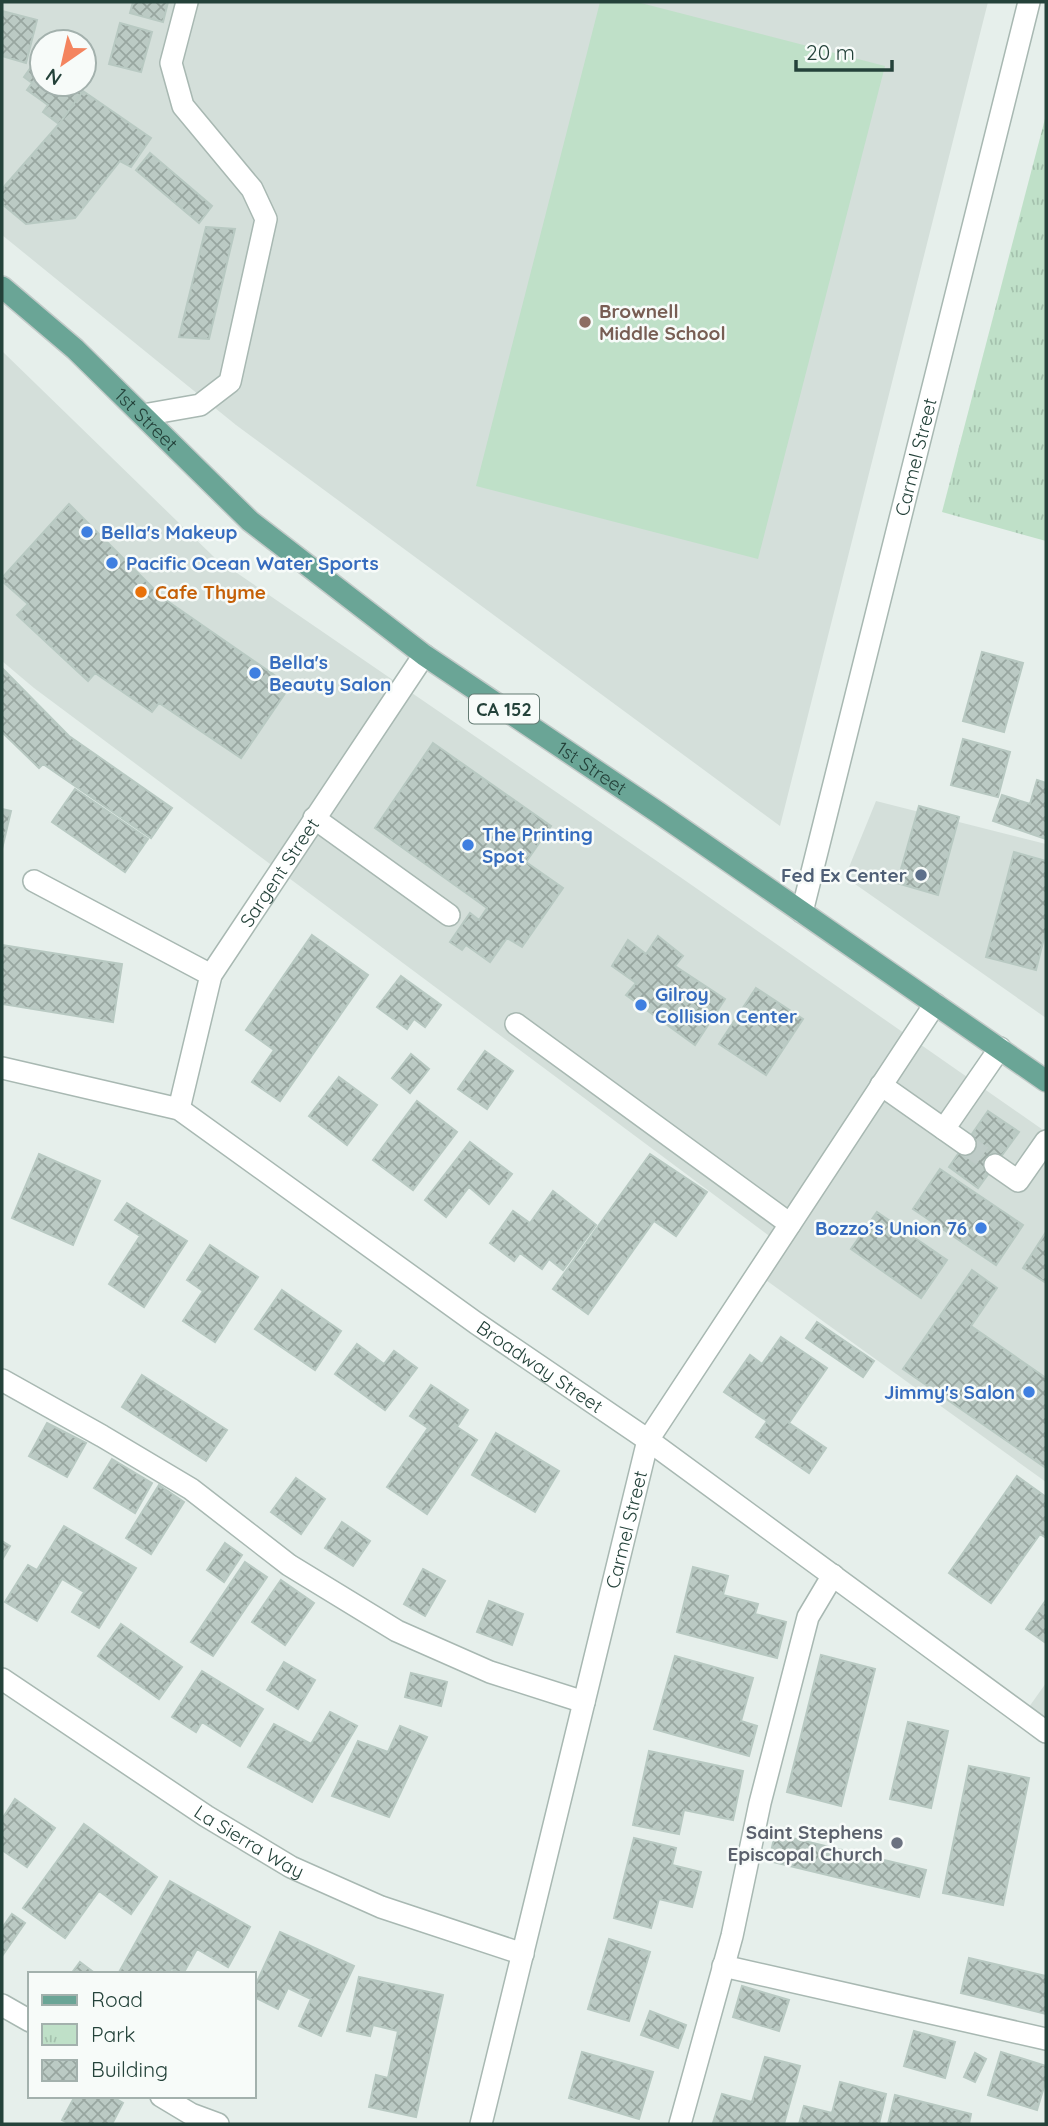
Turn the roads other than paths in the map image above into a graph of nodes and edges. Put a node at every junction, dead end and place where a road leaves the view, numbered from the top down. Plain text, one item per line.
1 (187, 2) edge
2 (1029, 2) edge
3 (2, 287) edge
4 (143, 415) junction
5 (424, 655) junction
6 (314, 818) junction
7 (34, 881) dead end
8 (802, 912) junction
9 (449, 915) dead end
10 (211, 975) junction
11 (935, 1004) junction
12 (516, 1024) dead end
13 (1000, 1048) junction
14 (2, 1068) edge
15 (1046, 1076) edge
16 (881, 1085) junction
17 (179, 1108) junction
18 (944, 1129) junction
19 (1046, 1140) edge
20 (965, 1144) tunnel mouth
21 (995, 1165) tunnel mouth
22 (790, 1224) junction
23 (2, 1380) edge
24 (648, 1440) junction
25 (833, 1575) junction
26 (2, 1679) edge
27 (584, 1702) junction
28 (1046, 1732) edge
29 (523, 1954) junction
30 (723, 1966) junction
31 (2, 2005) edge
32 (28, 2020) edge
33 (1046, 2039) edge
34 (164, 2098) edge
35 (218, 2124) edge
36 (481, 2124) edge
37 (680, 2124) edge

1 - 4 street
2 - 8 street, Carmel Street
3 - 4 main road, 1st Street / CA 152
4 - 5 main road, 1st Street / CA 152
5 - 6 street, Sargent Street
5 - 8 main road, 1st Street / CA 152
6 - 9 street
6 - 10 street, Sargent Street
7 - 10 street
8 - 11 main road, 1st Street / CA 152
10 - 17 street, Sargent Street
11 - 13 main road, 1st Street / CA 152
11 - 16 street, Carmel Street
12 - 22 street
13 - 15 main road, 1st Street / CA 152
13 - 18 street
14 - 17 street, Broadway Street
16 - 18 street
16 - 22 street, Carmel Street
17 - 24 street, Broadway Street
18 - 20 street
19 - 21 street
22 - 24 street, Carmel Street
23 - 27 street
24 - 25 street, Broadway Street
24 - 27 street, Carmel Street
25 - 28 street, Broadway Street
25 - 30 street
26 - 29 street, La Sierra Way
27 - 29 street, Carmel Street
29 - 36 street, Carmel Street
30 - 33 street
30 - 37 street
31 - 32 street
34 - 35 street

